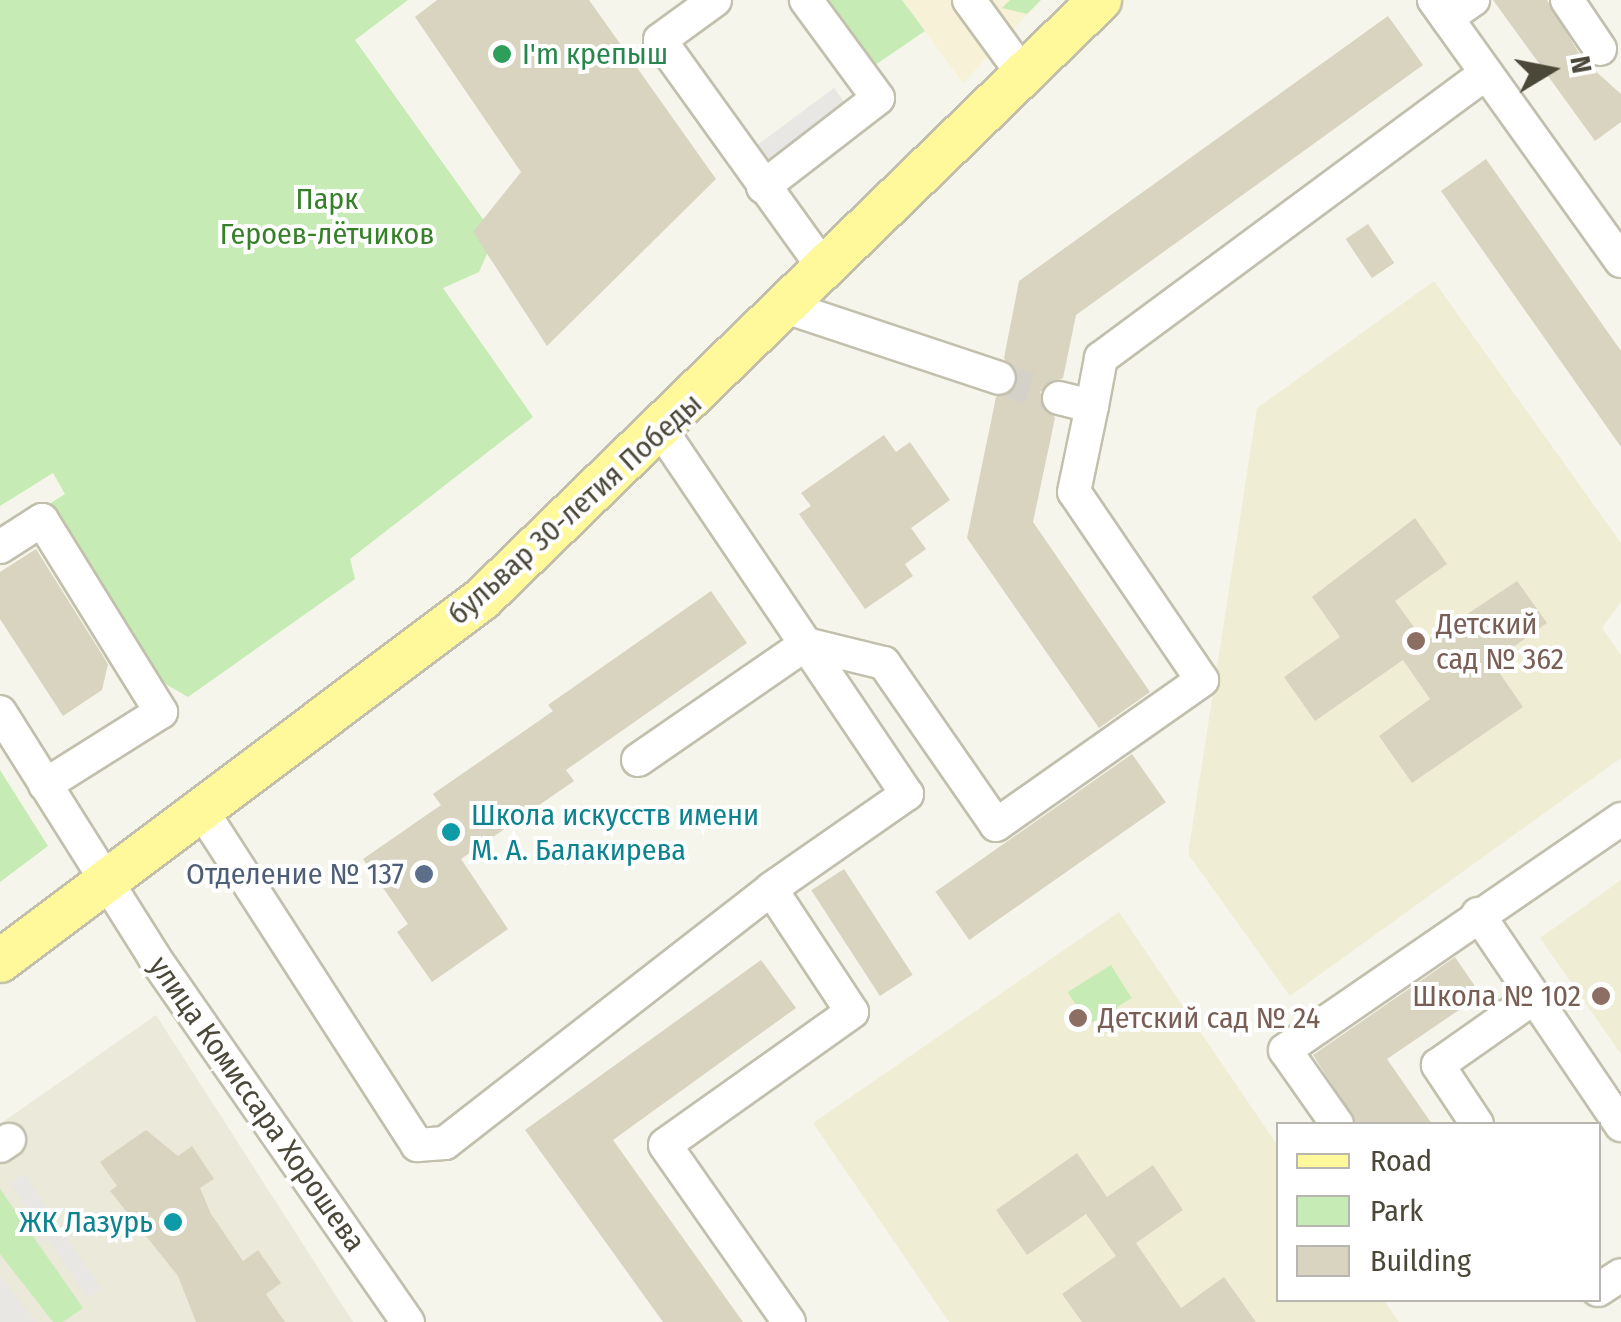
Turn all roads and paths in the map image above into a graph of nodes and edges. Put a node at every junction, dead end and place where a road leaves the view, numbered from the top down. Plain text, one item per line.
1 (716, 0) edge
2 (806, 0) edge
3 (970, 0) edge
4 (1100, 0) edge
5 (1567, 0) edge
6 (1451, 6) edge
7 (1600, 49) dead end
8 (1486, 73) junction
9 (1023, 74) junction
10 (763, 187) junction
11 (1621, 261) edge
12 (826, 272) junction
13 (789, 308) junction
14 (1000, 378) tunnel mouth
15 (1059, 398) tunnel mouth
16 (1092, 406) junction
17 (662, 431) junction
18 (0, 546) edge
19 (806, 644) junction
20 (0, 712) edge
21 (638, 760) dead end
22 (45, 784) junction
23 (204, 814) junction
24 (1621, 819) edge
25 (107, 885) junction
26 (772, 889) junction
27 (1478, 914) junction
28 (0, 961) edge
29 (1532, 999) junction
30 (1336, 1122) edge
31 (1476, 1122) edge
32 (1621, 1125) edge
33 (408, 1322) edge
34 (789, 1322) edge

1 - 10 street
2 - 10 street
3 - 9 street
4 - 9 main road, бульвар 30-летия Победы
5 - 7 street
6 - 8 street
8 - 11 street
8 - 16 street
9 - 12 main road, бульвар 30-летия Победы
10 - 12 street
12 - 13 main road, бульвар 30-летия Победы
13 - 14 street
13 - 17 main road, бульвар 30-летия Победы
15 - 16 street
16 - 19 street
17 - 19 street
17 - 23 main road, бульвар 30-летия Победы
18 - 22 street
19 - 21 street
19 - 26 street
20 - 22 street, улица Комиссара Хорошева
22 - 25 street, улица Комиссара Хорошева
23 - 25 main road, бульвар 30-летия Победы
23 - 26 street
24 - 27 street
25 - 28 main road, бульвар 30-летия Победы
25 - 33 street, улица Комиссара Хорошева
26 - 34 street
27 - 29 street
27 - 30 street
29 - 31 street
29 - 32 street

